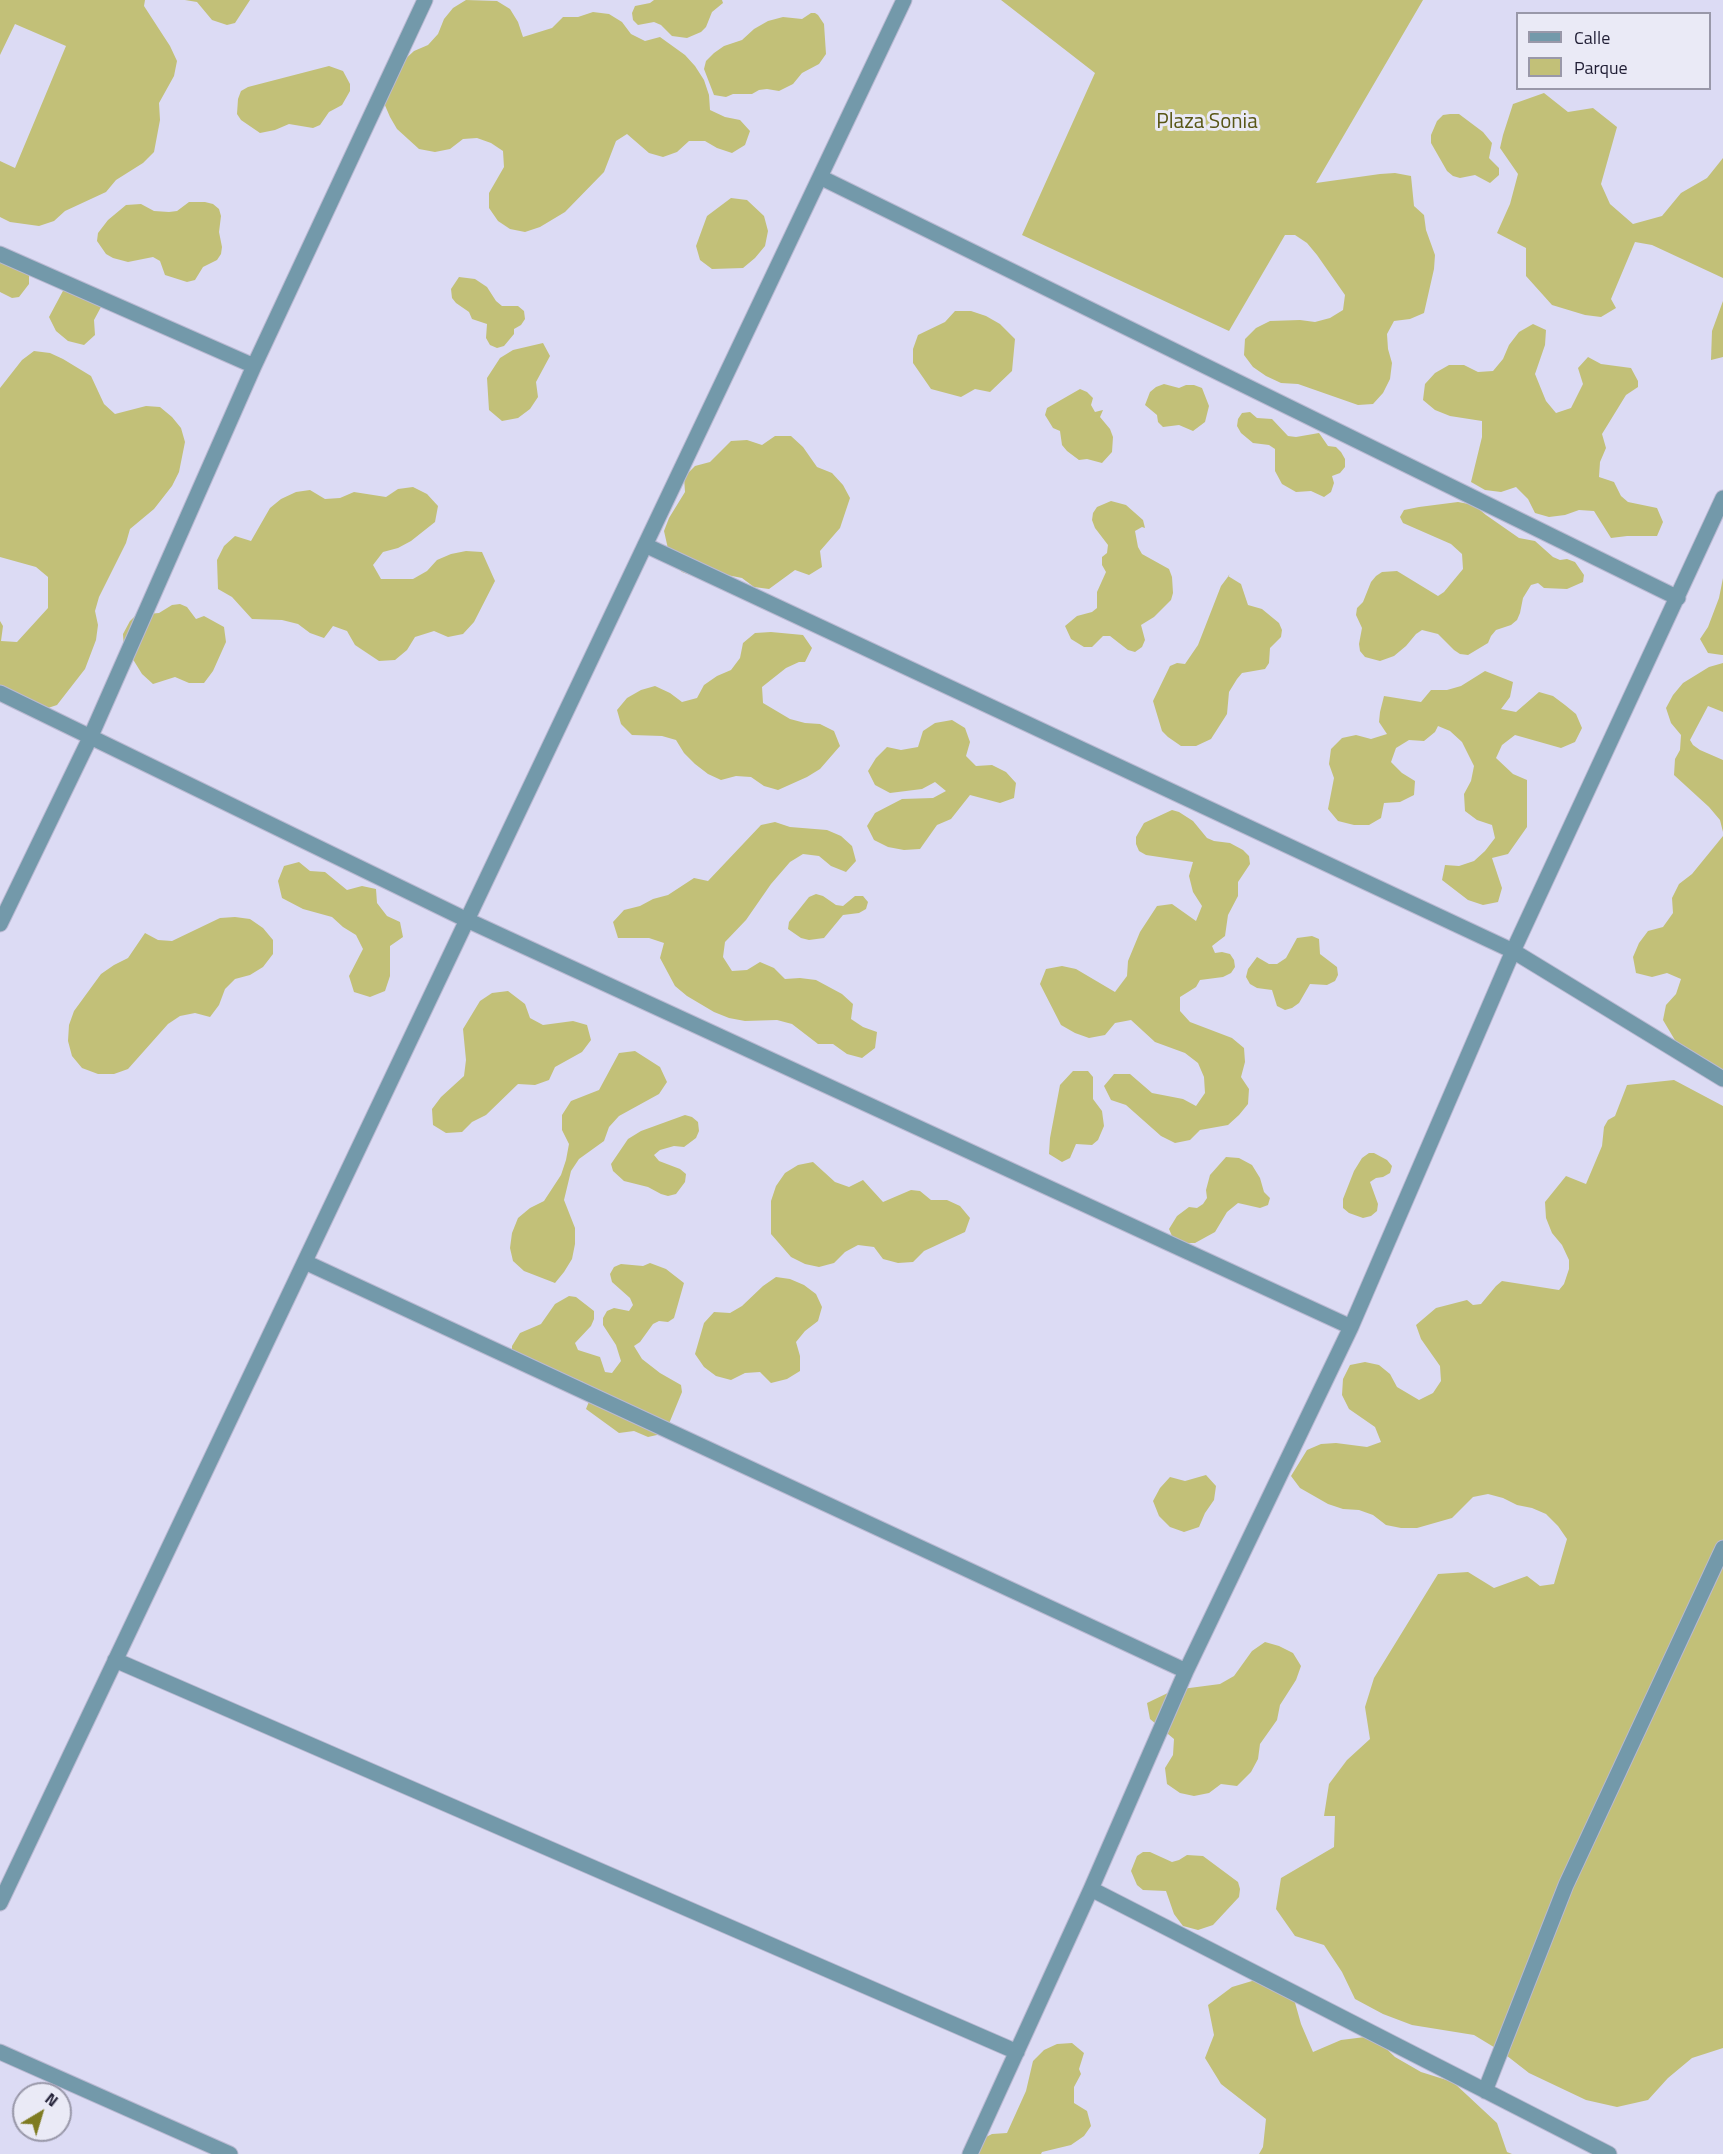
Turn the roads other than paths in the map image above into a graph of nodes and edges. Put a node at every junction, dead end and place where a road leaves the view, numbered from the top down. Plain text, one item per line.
1 (425, 0) edge
2 (904, 0) edge
3 (820, 177) junction
4 (0, 254) edge
5 (254, 366) junction
6 (1723, 498) edge
7 (645, 544) junction
8 (1678, 598) junction
9 (0, 693) edge
10 (90, 738) junction
11 (467, 920) junction
12 (0, 924) edge
13 (1513, 951) junction
14 (1723, 1078) edge
15 (305, 1262) junction
16 (1351, 1328) junction
17 (1723, 1548) edge
18 (115, 1660) junction
19 (1186, 1671) junction
20 (1091, 1889) junction
21 (0, 1904) edge
22 (0, 2052) edge
23 (1017, 2052) junction
24 (1485, 2091) junction
25 (230, 2154) edge
26 (970, 2154) edge
27 (1609, 2154) edge

1 - 5 street
2 - 3 street
3 - 7 street
3 - 8 street
4 - 5 street
5 - 10 street
6 - 8 street
7 - 11 street
7 - 13 street
8 - 13 street
9 - 10 street
10 - 11 street
10 - 12 street
11 - 15 street
11 - 16 street
13 - 14 street
13 - 16 street
15 - 18 street
15 - 19 street
16 - 19 street
17 - 24 street
18 - 21 street
18 - 23 street
19 - 20 street
20 - 23 street
20 - 24 street
22 - 25 street
23 - 26 street
24 - 27 street

